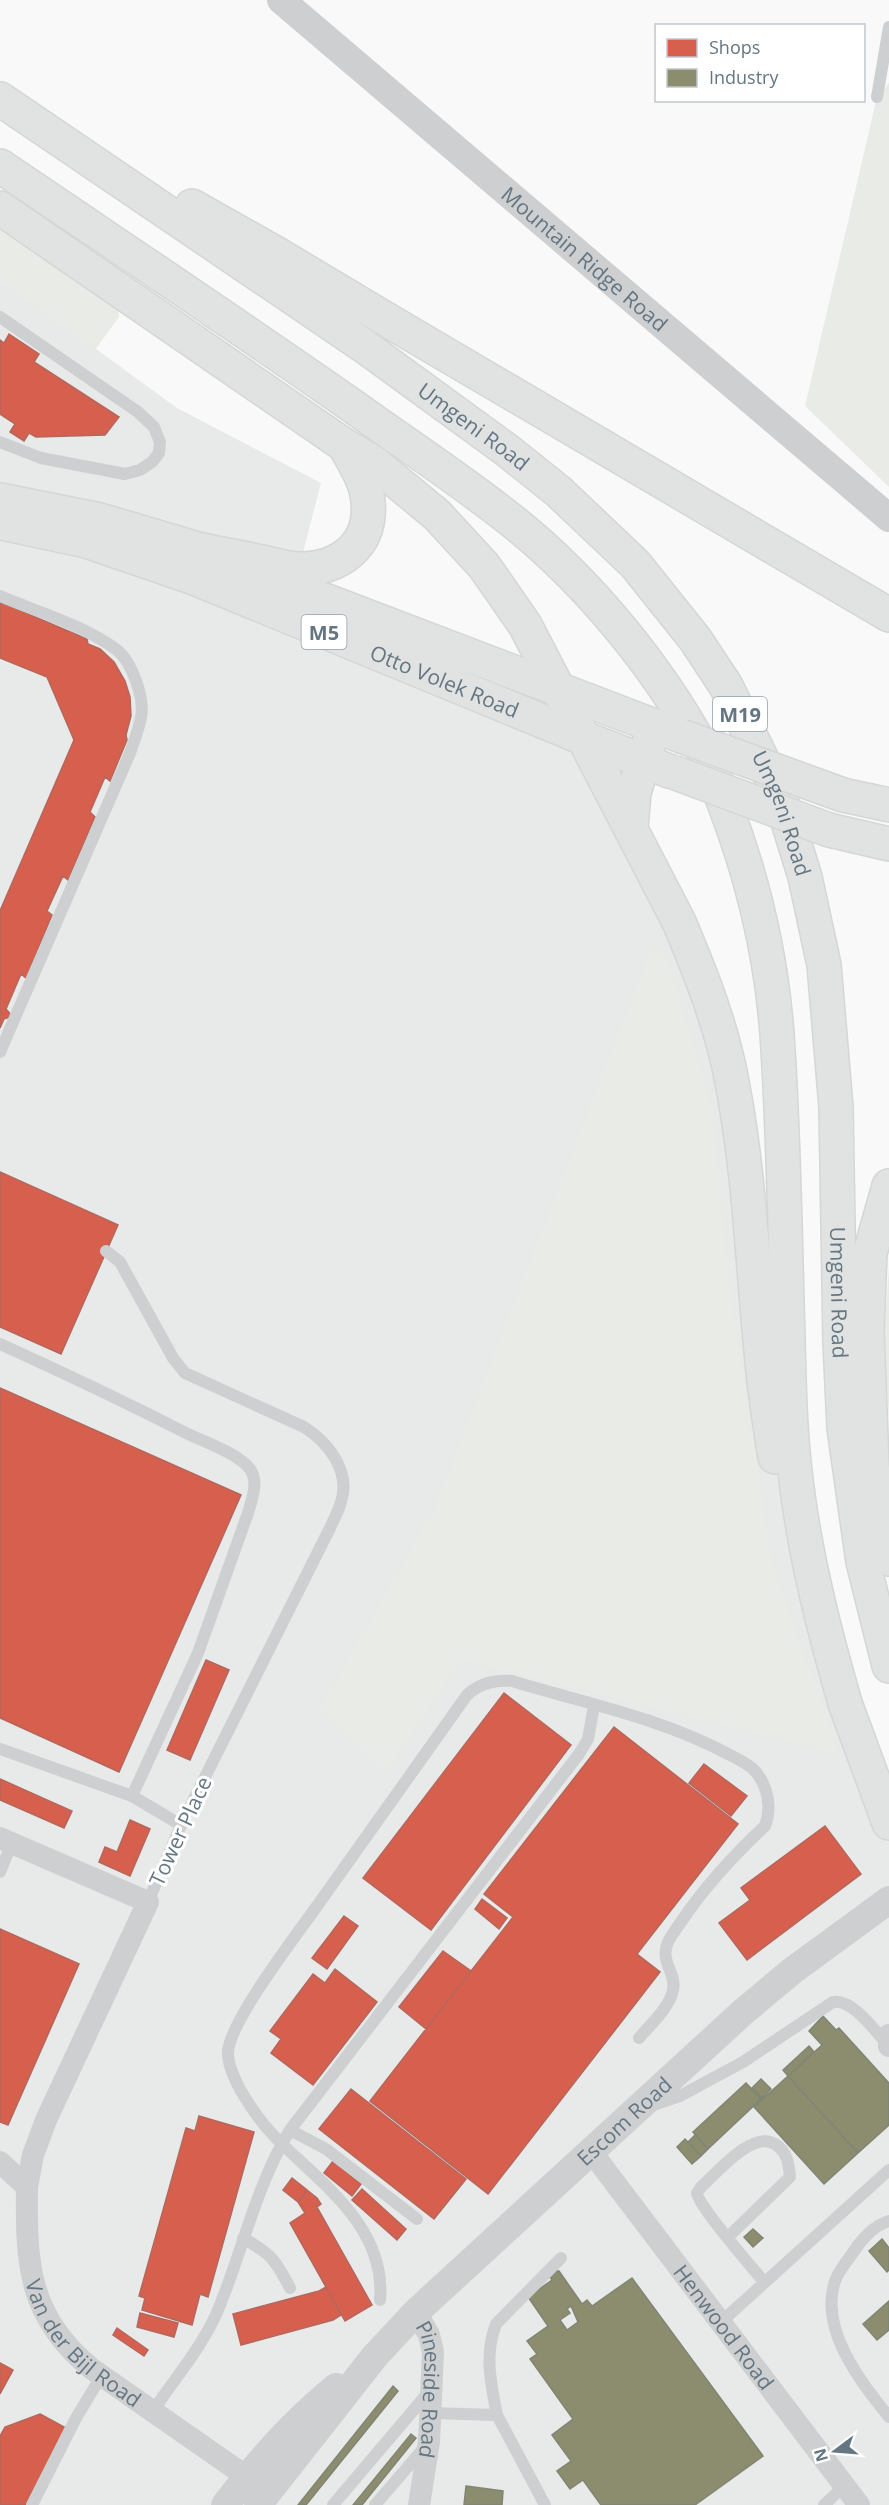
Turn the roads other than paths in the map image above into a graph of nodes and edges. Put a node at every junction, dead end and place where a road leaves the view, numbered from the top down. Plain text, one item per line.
1 (281, 0) edge
2 (889, 27) edge
3 (877, 97) dead end
4 (0, 99) edge
5 (0, 166) edge
6 (147, 198) junction
7 (0, 208) edge
8 (0, 317) edge
9 (0, 442) edge
10 (344, 445) junction
11 (0, 500) edge
12 (889, 518) edge
13 (0, 523) edge
14 (198, 549) junction
15 (0, 596) edge
16 (889, 615) edge
17 (558, 688) junction
18 (667, 731) junction
19 (581, 737) junction
20 (642, 760) junction
21 (889, 806) edge
22 (631, 828) junction
23 (889, 844) edge
24 (0, 1052) edge
25 (889, 1186) edge
26 (106, 1251) dead end
27 (0, 1344) edge
28 (889, 1559) edge
29 (889, 1666) edge
30 (845, 1703) junction
31 (594, 1706) junction
32 (0, 1749) edge
33 (132, 1796) junction
34 (889, 1822) edge
35 (181, 1825) junction
36 (6, 1840) edge
37 (0, 1872) edge
38 (889, 1900) edge
39 (148, 1902) junction
40 (889, 2035) edge
41 (639, 2038) dead end
42 (889, 2046) edge
43 (634, 2110) junction
44 (290, 2130) junction
45 (281, 2144) junction
46 (590, 2150) junction
47 (0, 2162) edge
48 (889, 2170) edge
49 (27, 2187) junction
50 (417, 2219) dead end
51 (889, 2221) edge
52 (728, 2237) junction
53 (243, 2238) junction
54 (561, 2258) dead end
55 (764, 2282) junction
56 (290, 2288) dead end
57 (380, 2300) dead end
58 (416, 2312) junction
59 (722, 2322) junction
60 (375, 2356) junction
61 (102, 2375) junction
62 (431, 2389) junction
63 (153, 2411) junction
64 (430, 2413) junction
65 (497, 2415) junction
66 (889, 2417) edge
67 (429, 2442) junction
68 (247, 2477) junction
69 (844, 2486) junction
70 (32, 2505) edge
71 (225, 2505) edge
72 (258, 2505) edge
73 (333, 2505) edge
74 (375, 2505) edge
75 (419, 2505) edge
76 (545, 2505) edge
77 (824, 2505) edge
78 (859, 2505) edge

1 - 12 street, Mountain Ridge Road
2 - 3 lane
4 - 6 main road, Umgeni Road / M19
5 - 30 main road, M19
6 - 16 main road
6 - 29 main road, Umgeni Road / M19
7 - 10 main road
8 - 9 lane
10 - 14 main road
10 - 17 main road
11 - 14 main road, Otto Volek Road / M5
13 - 19 main road, Otto Volek Road / M5
14 - 17 main road, Otto Volek Road / M5
15 - 24 lane
17 - 18 main road, Otto Volek Road / M5
17 - 19 main road
18 - 20 main road
18 - 21 main road, Otto Volek Road / M5, bridge
19 - 20 main road, Otto Volek Road / M5
19 - 22 main road
20 - 22 main road
20 - 23 main road, Otto Volek Road / M5, bridge
22 - 30 main road
25 - 28 main road
26 - 35 lane, Tower Place
27 - 33 lane
30 - 34 main road, M19
31 - 41 lane
31 - 44 lane
31 - 45 lane
32 - 33 lane
33 - 35 lane
35 - 39 lane, Tower Place
36 - 37 lane
36 - 39 street
38 - 43 street, Escom Road
39 - 49 street, Tower Place
40 - 42 street
42 - 43 lane
43 - 46 street, Escom Road
44 - 45 lane
44 - 50 lane
45 - 53 lane
45 - 57 lane
46 - 58 street, Escom Road
46 - 59 street, Henwood Road
47 - 49 street
48 - 55 lane
49 - 61 street, Van der Bijl Road
51 - 66 lane
52 - 52 lane
52 - 55 lane
53 - 56 lane
53 - 63 lane
54 - 65 lane
55 - 59 lane
58 - 60 street, Escom Road
58 - 62 street, Pineside Road
59 - 69 street, Henwood Road
60 - 68 street, Escom Road
60 - 72 street, Escom Road
61 - 63 street, Van der Bijl Road
61 - 70 lane
62 - 64 street, Pineside Road
62 - 73 lane
63 - 68 street, Van der Bijl Road
64 - 65 lane
64 - 67 street, Pineside Road
65 - 76 lane
67 - 74 lane
67 - 75 street, Pineside Road
68 - 71 street, Escom Road
69 - 77 lane
69 - 78 street, Henwood Road

